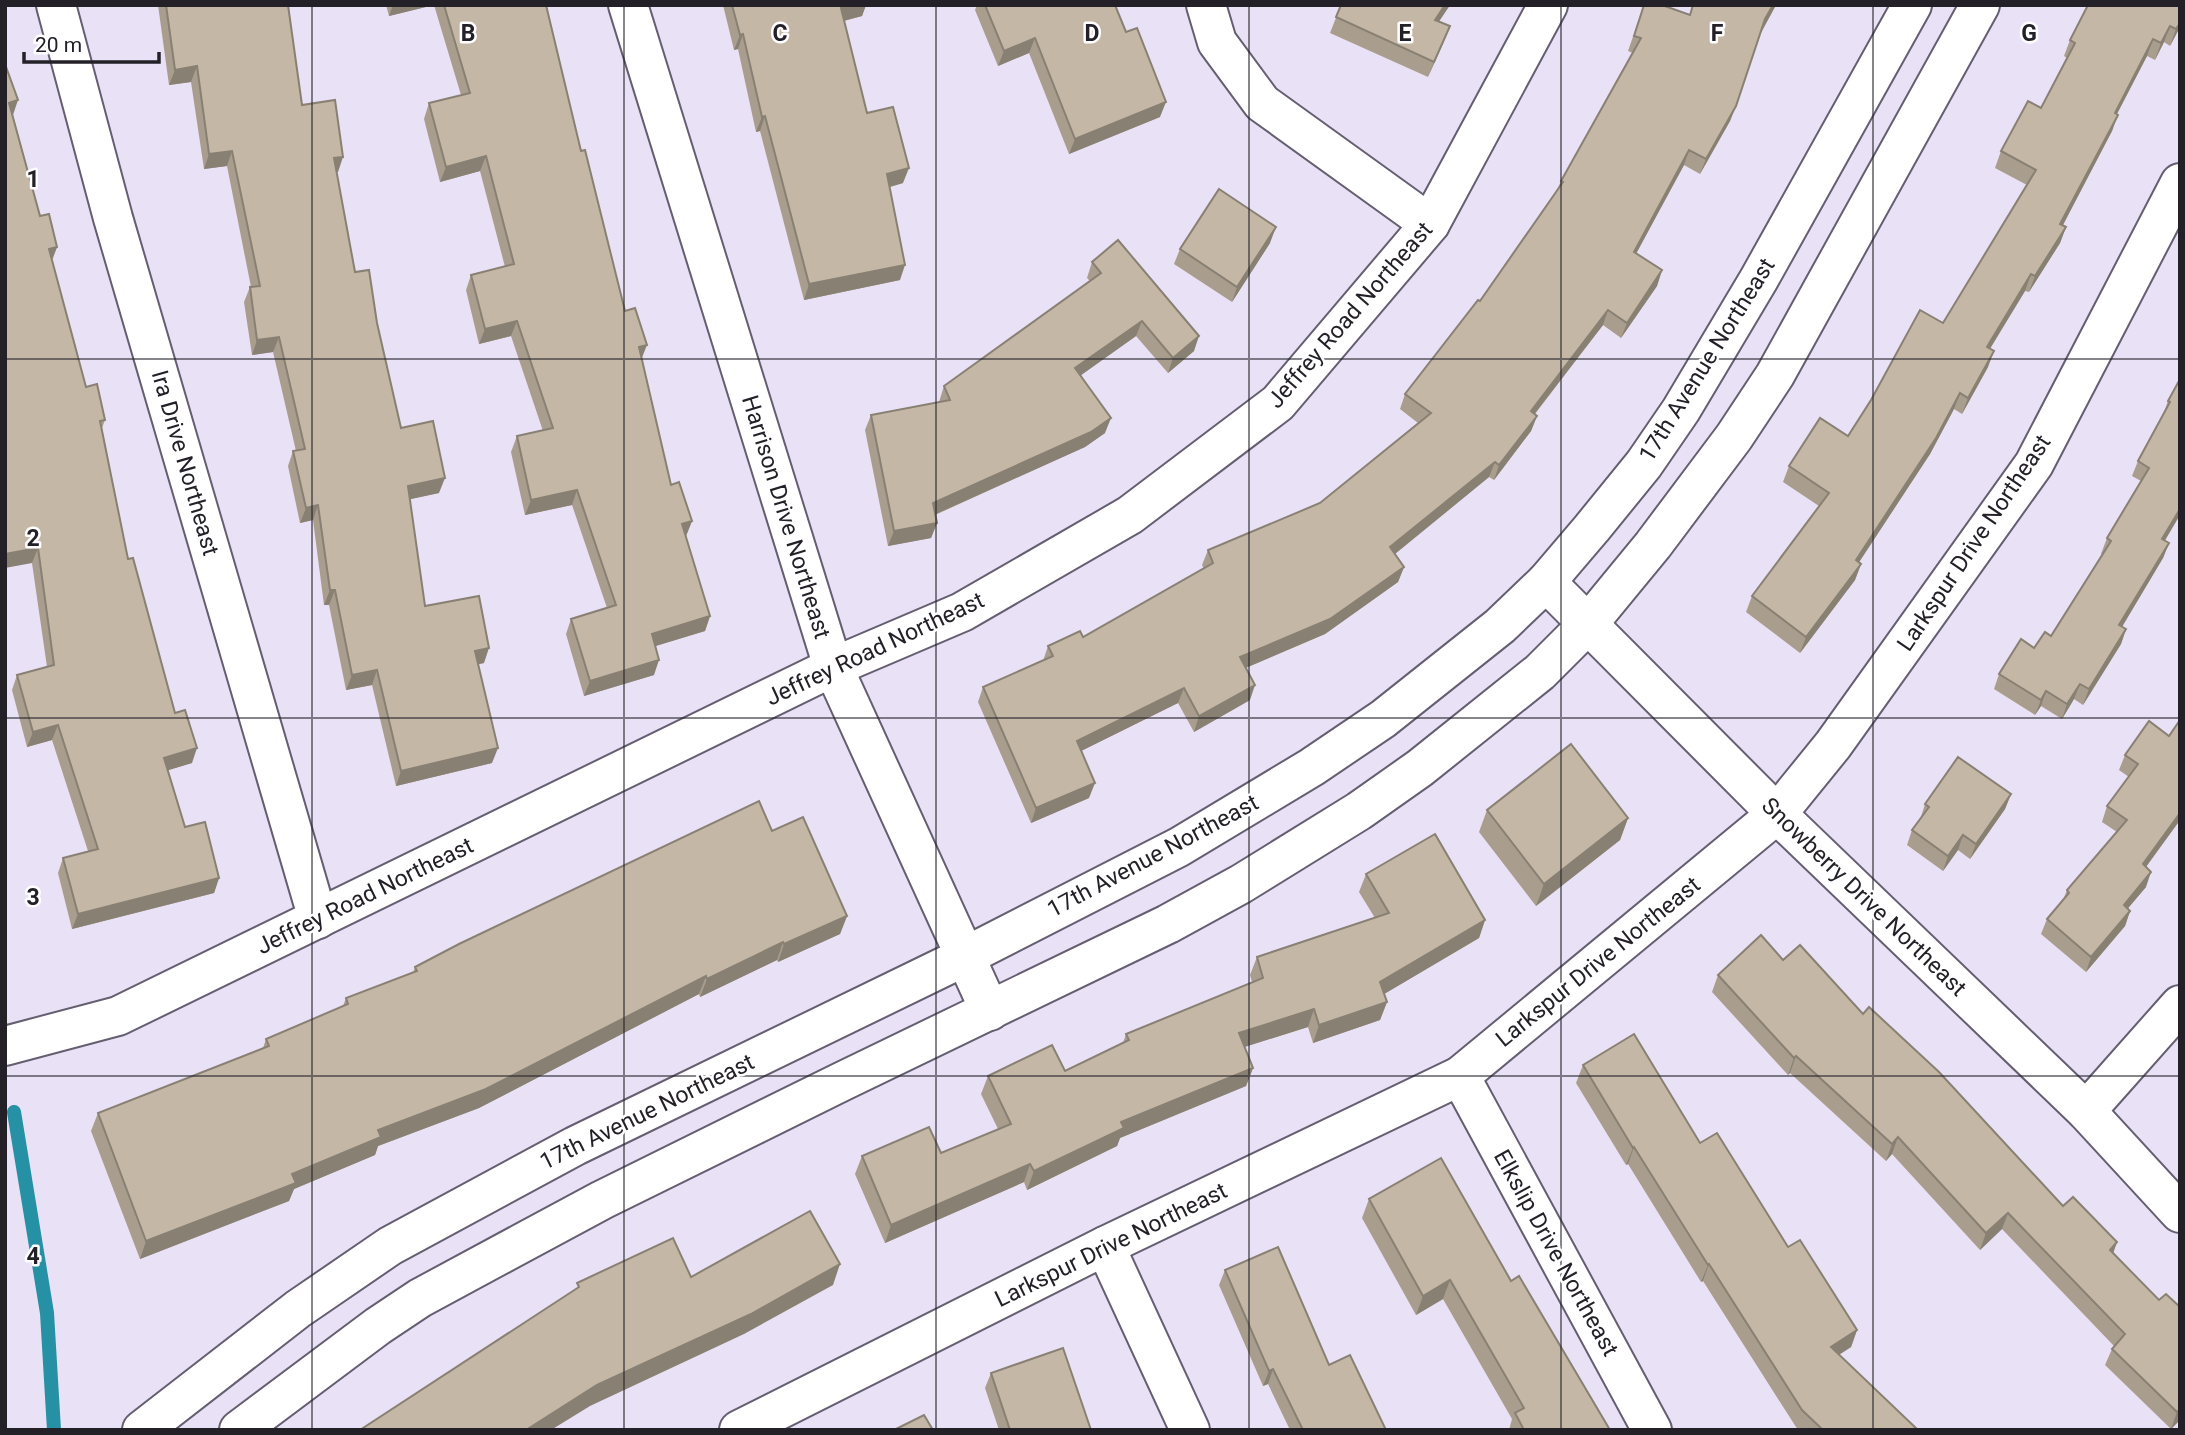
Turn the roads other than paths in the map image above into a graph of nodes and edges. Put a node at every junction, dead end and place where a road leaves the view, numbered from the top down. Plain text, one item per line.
1 (56, 5) edge
2 (628, 5) edge
3 (1206, 5) edge
4 (1548, 5) edge
5 (1912, 5) edge
6 (1980, 5) edge
7 (2180, 183) edge
8 (1430, 224) junction
9 (1546, 582) junction
10 (1588, 624) junction
11 (833, 667) junction
12 (1777, 814) junction
13 (318, 919) junction
14 (964, 957) junction
15 (2180, 1005) edge
16 (990, 1011) junction
17 (5, 1046) edge
18 (1460, 1076) junction
19 (2086, 1111) junction
20 (2180, 1213) edge
21 (1105, 1247) junction
22 (142, 1430) edge
23 (239, 1430) edge
24 (739, 1430) edge
25 (1190, 1430) edge
26 (1652, 1430) edge

1 - 13 street, Ira Drive Northeast
2 - 11 street, Harrison Drive Northeast
3 - 8 street
4 - 8 street, Jeffrey Road Northeast
5 - 9 street, 17th Avenue Northeast
6 - 10 street
7 - 12 street, Larkspur Drive Northeast
8 - 11 street, Jeffrey Road Northeast
9 - 10 street, Snowberry Drive Northeast
9 - 14 street, 17th Avenue Northeast
10 - 12 street, Snowberry Drive Northeast
10 - 16 street
11 - 13 street, Jeffrey Road Northeast
11 - 14 street, Harrison Drive Northeast
12 - 18 street, Larkspur Drive Northeast
12 - 19 street, Snowberry Drive Northeast
13 - 17 street, Jeffrey Road Northeast
14 - 16 street, Harrison Drive Northeast
14 - 22 street, 17th Avenue Northeast
15 - 19 street
16 - 23 street
18 - 21 street, Larkspur Drive Northeast
18 - 26 street, Elkslip Drive Northeast
19 - 20 street, Snowberry Drive Northeast
21 - 24 street, Larkspur Drive Northeast
21 - 25 street

